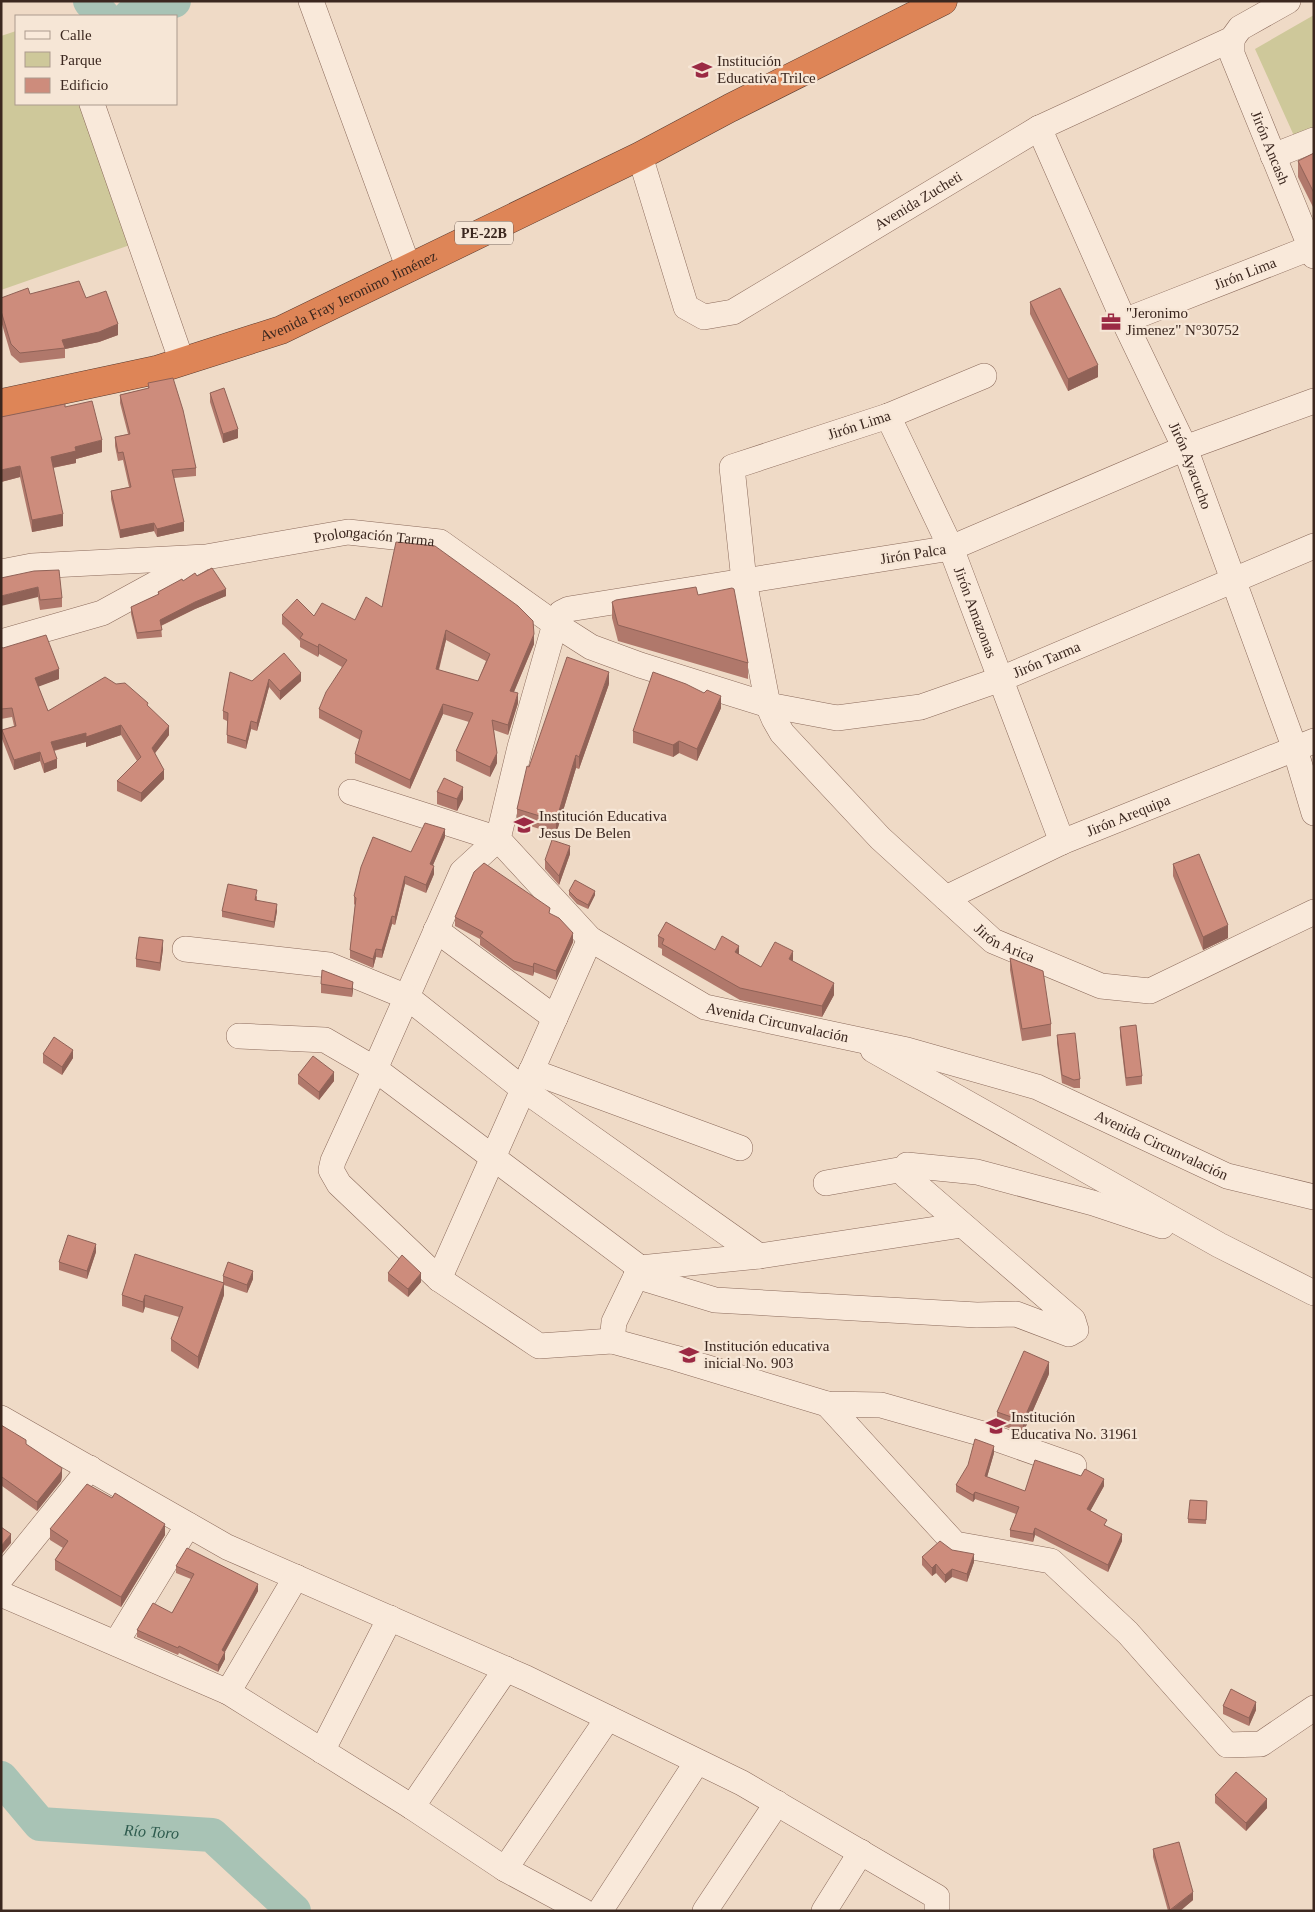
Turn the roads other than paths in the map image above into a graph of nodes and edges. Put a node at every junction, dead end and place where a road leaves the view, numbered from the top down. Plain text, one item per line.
1 (311, 1) edge
2 (943, 1) edge
3 (1288, 1) edge
4 (1232, 39) junction
5 (92, 105) edge
6 (1039, 128) junction
7 (1314, 140) edge
8 (640, 156) junction
9 (1272, 156) junction
10 (1312, 252) edge
11 (410, 269) junction
12 (1124, 322) junction
13 (182, 362) junction
14 (984, 376) dead end
15 (1314, 401) edge
16 (1, 403) edge
17 (888, 416) junction
18 (1185, 448) junction
19 (732, 467) joint
20 (1314, 546) edge
21 (951, 548) junction
22 (206, 557) junction
23 (1, 572) edge
24 (1233, 579) junction
25 (744, 581) junction
26 (555, 624) junction
27 (1, 642) edge
28 (1001, 679) junction
29 (768, 705) junction
30 (1304, 745) edge
31 (350, 792) dead end
32 (1314, 813) edge
33 (498, 839) junction
34 (1062, 842) junction
35 (946, 898) junction
36 (1314, 912) edge
37 (436, 930) junction
38 (590, 939) junction
39 (185, 949) dead end
40 (407, 997) junction
41 (555, 1018) junction
42 (239, 1036) dead end
43 (851, 1038) junction
44 (375, 1069) junction
45 (527, 1080) junction
46 (740, 1148) dead end
47 (493, 1157) junction
48 (904, 1169) junction
49 (826, 1183) dead end
50 (1314, 1198) edge
51 (962, 1224) junction
52 (1194, 1232) junction
53 (759, 1256) junction
54 (638, 1272) junction
55 (439, 1279) junction
56 (1314, 1293) edge
57 (612, 1341) junction
58 (826, 1404) junction
59 (1, 1418) edge
60 (1074, 1466) dead end
61 (90, 1468) junction
62 (188, 1525) junction
63 (296, 1577) junction
64 (1, 1578) edge
65 (1, 1594) edge
66 (390, 1618) junction
67 (116, 1643) junction
68 (506, 1669) junction
69 (228, 1692) junction
70 (1314, 1708) edge
71 (608, 1718) junction
72 (322, 1751) junction
73 (697, 1762) junction
74 (777, 1804) junction
75 (412, 1807) junction
76 (861, 1852) junction
77 (505, 1869) junction
78 (583, 1911) edge
79 (600, 1911) edge
80 (705, 1911) edge
81 (824, 1911) edge
82 (937, 1911) edge

1 - 11 street
2 - 8 highway, Avenida Fray Jeronimo Jiménez / PE-22B
3 - 4 street, Avenida Zucheti
4 - 6 street, Avenida Zucheti
4 - 9 street, Jirón Ancash
5 - 13 street
6 - 8 street, Avenida Zucheti
6 - 12 street, Jirón Ayacucho
7 - 9 street
8 - 11 highway, Avenida Fray Jeronimo Jiménez / PE-22B
9 - 10 street, Jirón Ancash
10 - 12 street, Jirón Lima
11 - 13 highway, Avenida Fray Jeronimo Jiménez / PE-22B
12 - 18 street, Jirón Ayacucho
13 - 16 highway, Avenida Fray Jeronimo Jiménez / PE-22B
14 - 17 street, Jirón Lima
15 - 18 street, Jirón Palca
17 - 19 street, Jirón Lima
17 - 21 street, Jirón Amazonas
18 - 21 street, Jirón Palca
18 - 24 street, Jirón Ayacucho
19 - 25 street, Jirón Arica
20 - 24 street, Jirón Tarma
21 - 25 street, Jirón Palca
21 - 28 street, Jirón Amazonas
22 - 23 street, Prolongación Tarma
22 - 26 street, Prolongación Tarma
22 - 27 street
24 - 28 street, Jirón Tarma
24 - 30 street, Jirón Ayacucho
25 - 26 street, Jirón Palca
25 - 29 street, Jirón Arica
26 - 29 street, Prolongación Tarma
26 - 33 street
28 - 29 street, Jirón Tarma
28 - 34 street, Jirón Amazonas
29 - 35 street, Jirón Arica
30 - 32 street, Jirón Ayacucho
30 - 34 street, Jirón Arequipa
31 - 33 street
33 - 37 street
33 - 38 street, Avenida Circunvalación
34 - 35 street, Jirón Arequipa
35 - 36 street, Jirón Arica
37 - 40 street
37 - 41 street
38 - 41 street
38 - 43 street, Avenida Circunvalación
39 - 40 street
40 - 44 street
40 - 45 street
41 - 45 street
42 - 44 street
43 - 50 street, Avenida Circunvalación
43 - 52 street
44 - 47 street
44 - 55 street
45 - 46 street
45 - 47 street
45 - 53 street
47 - 54 street
47 - 55 street
48 - 49 street
48 - 51 street
48 - 52 street
51 - 53 street
51 - 54 street
52 - 56 street
53 - 54 street
54 - 57 street
55 - 57 street
57 - 58 street
58 - 60 street
58 - 70 street
59 - 61 street
61 - 62 street
61 - 64 street
62 - 63 street
62 - 67 street
63 - 66 street
63 - 69 street
65 - 67 street
66 - 68 street
66 - 72 street
67 - 69 street
68 - 71 street
68 - 75 street
69 - 72 street
71 - 73 street
71 - 77 street
72 - 75 street
73 - 74 street
73 - 79 street
74 - 76 street
74 - 80 street
75 - 77 street
76 - 81 street
76 - 82 street
77 - 78 street

